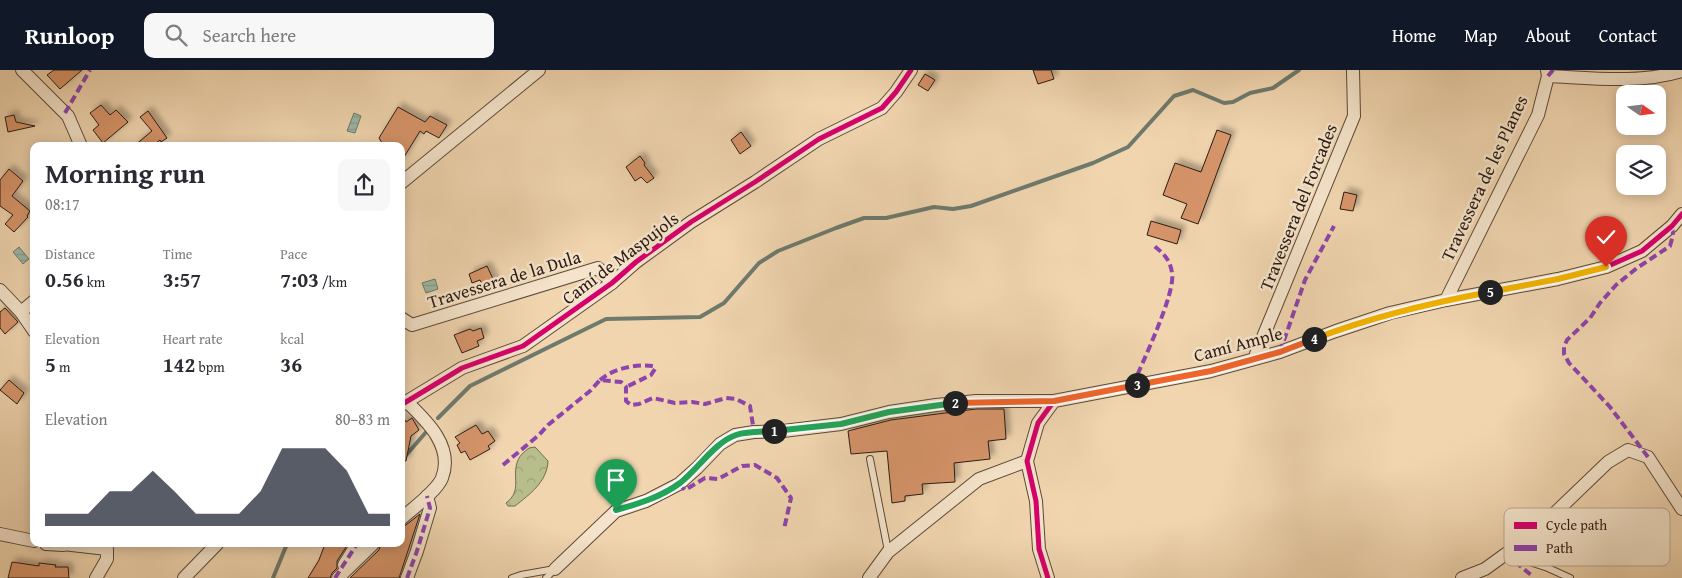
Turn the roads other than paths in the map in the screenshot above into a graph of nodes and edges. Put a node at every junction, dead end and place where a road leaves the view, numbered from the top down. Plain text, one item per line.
1 (22, 70) edge
2 (539, 70) edge
3 (911, 70) edge
4 (1353, 70) edge
5 (1682, 70) edge
6 (1547, 73) edge
7 (79, 142) edge
8 (405, 180) edge
9 (1682, 214) edge
10 (612, 283) junction
11 (0, 290) edge
12 (1446, 300) junction
13 (30, 304) edge
14 (21, 312) junction
15 (405, 321) edge
16 (30, 325) edge
17 (1256, 354) dead end
18 (1054, 401) junction
19 (405, 402) edge
20 (405, 404) edge
21 (870, 459) dead end
22 (1027, 461) junction
23 (428, 496) junction
24 (1560, 508) edge
25 (1682, 509) edge
26 (405, 516) edge
27 (0, 534) edge
28 (30, 541) edge
29 (89, 547) edge
30 (214, 547) edge
31 (355, 547) edge
32 (370, 547) edge
33 (888, 552) junction
34 (1504, 555) edge
35 (1045, 563) junction
36 (1542, 566) edge
37 (550, 573) edge
38 (96, 578) edge
39 (184, 578) edge
40 (337, 578) edge
41 (407, 578) edge
42 (512, 578) edge
43 (869, 578) edge
44 (1048, 578) edge
45 (1058, 578) edge
46 (1462, 578) edge
47 (1570, 578) edge

1 - 7 street
2 - 8 street
3 - 10 street, Camí de Maspujols
4 - 17 street, Travessera del Forcades
5 - 6 street
6 - 12 street, Travessera de les Planes
9 - 12 street, Camí Ample
10 - 15 street, Travessera de la Dula
10 - 19 street, Camí de Maspujols
11 - 14 street
12 - 18 street, Camí Ample
13 - 14 street
14 - 16 street
18 - 22 street
18 - 37 street, Camí Ample
20 - 23 street
21 - 33 lane
22 - 33 street
22 - 35 street
23 - 26 street
23 - 41 street
24 - 25 street
27 - 28 street
29 - 38 street
30 - 39 street
31 - 40 street
32 - 40 street
33 - 43 street
34 - 46 street
35 - 44 street
35 - 45 street
36 - 47 lane
37 - 42 lane

